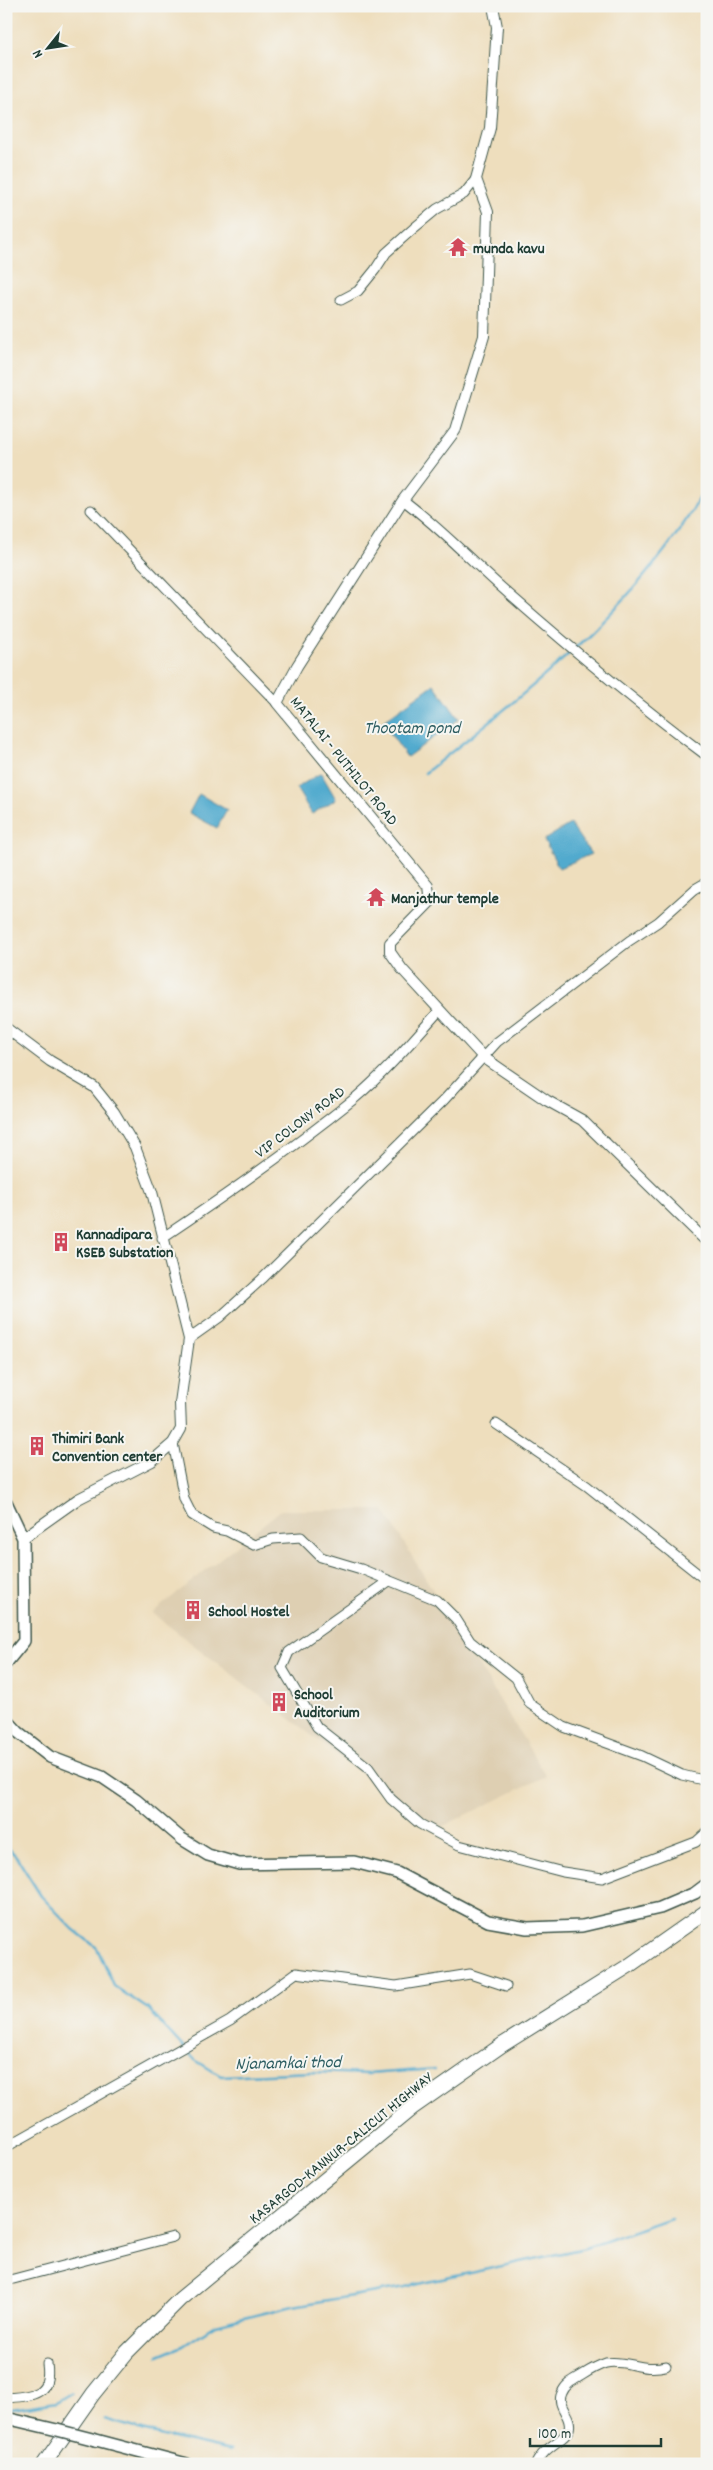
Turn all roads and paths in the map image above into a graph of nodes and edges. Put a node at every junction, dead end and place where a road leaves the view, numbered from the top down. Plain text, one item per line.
1 (493, 6) edge
2 (476, 179) junction
3 (341, 300) dead end
4 (402, 500) junction
5 (91, 510) dead end
6 (277, 703) junction
7 (707, 756) edge
8 (707, 882) edge
9 (439, 1011) junction
10 (6, 1028) edge
11 (483, 1057) junction
12 (162, 1238) junction
13 (707, 1242) edge
14 (189, 1339) junction
15 (496, 1424) dead end
16 (172, 1443) junction
17 (6, 1502) edge
18 (22, 1538) junction
19 (389, 1581) junction
20 (707, 1581) edge
21 (6, 1663) edge
22 (6, 1719) edge
23 (707, 1781) edge
24 (707, 1832) edge
25 (707, 1884) edge
26 (707, 1911) edge
27 (506, 1986) dead end
28 (6, 2147) edge
29 (173, 2237) dead end
30 (6, 2281) edge
31 (47, 2364) dead end
32 (666, 2366) dead end
33 (6, 2398) edge
34 (6, 2418) edge
35 (44, 2464) edge
36 (187, 2464) edge
37 (536, 2464) edge

1 - 2 street
2 - 3 street
2 - 4 street, MATALAI - PUTHILOT ROAD
4 - 6 street, MATALAI - PUTHILOT ROAD
4 - 7 street
5 - 6 street
6 - 9 street, MATALAI - PUTHILOT ROAD
8 - 11 street
9 - 11 street, MATALAI - PUTHILOT ROAD
9 - 12 street, VIP COLONY ROAD
10 - 12 street
11 - 13 street, MATALAI - PUTHILOT ROAD
11 - 14 street
12 - 14 street
14 - 16 street
15 - 20 street
16 - 18 street
16 - 19 street
17 - 18 main road
18 - 21 main road
19 - 23 street
19 - 24 street
22 - 25 main road
26 - 35 highway, KASARGOD-KANNUR-CALICUT HIGHWAY
27 - 28 street
29 - 30 street
31 - 33 street
32 - 37 street
34 - 36 main road, bridge

